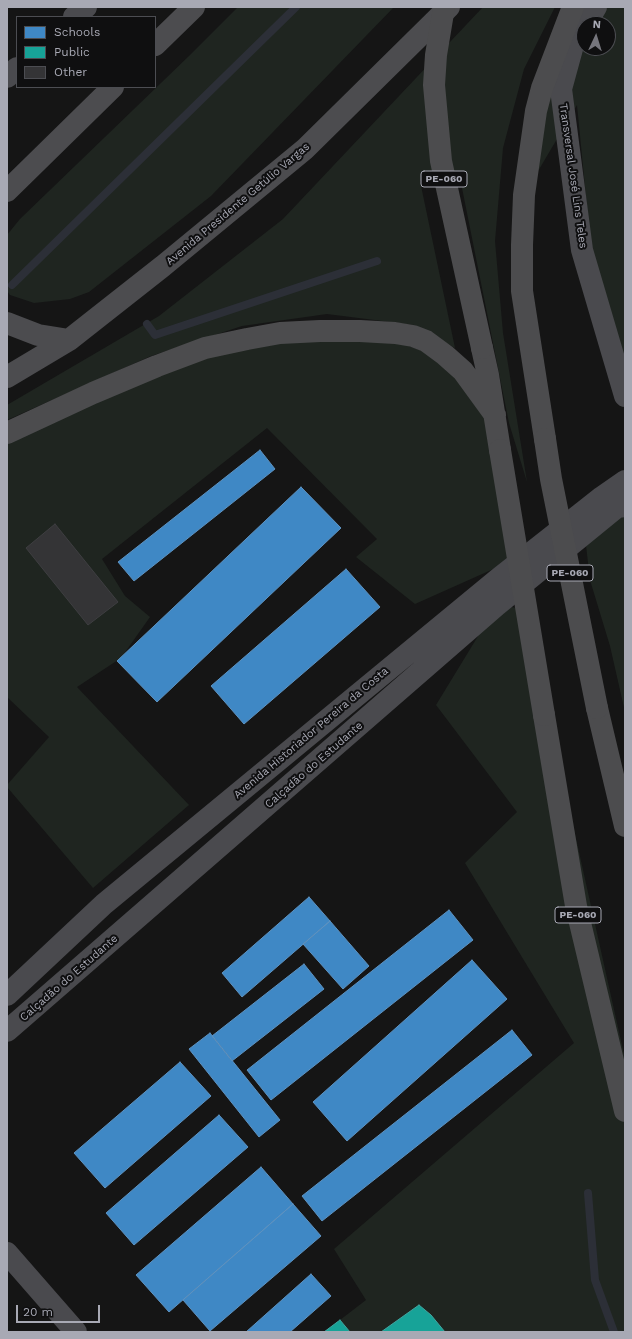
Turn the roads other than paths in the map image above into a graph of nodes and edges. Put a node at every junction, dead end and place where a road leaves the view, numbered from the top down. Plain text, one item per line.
1 (86, 7) edge
2 (194, 7) edge
3 (444, 7) edge
4 (450, 7) edge
5 (573, 7) edge
6 (596, 7) edge
7 (75, 16) edge
8 (591, 16) edge
9 (576, 40) edge
10 (156, 44) edge
11 (16, 69) edge
12 (7, 78) edge
13 (112, 88) edge
14 (7, 191) edge
15 (7, 323) edge
16 (69, 340) junction
17 (7, 377) edge
18 (625, 396) edge
19 (495, 415) junction
20 (7, 433) edge
21 (625, 481) edge
22 (625, 506) edge
23 (625, 826) edge
24 (7, 995) edge
25 (7, 1032) edge
26 (625, 1111) edge
27 (7, 1253) edge
28 (76, 1332) edge

1 - 7 street
2 - 10 main road
3 - 19 highway, PE-060, bridge
4 - 16 main road, Avenida Presidente Getúlio Vargas
5 - 23 highway, PE-060, bridge
6 - 8 street
9 - 18 street, Transversal José Lins Teles
11 - 12 street
13 - 14 main road
15 - 16 main road
16 - 17 main road, Avenida Presidente Getúlio Vargas
19 - 20 highway
19 - 26 highway, PE-060, bridge
21 - 24 street, Avenida Historiador Pereira da Costa
22 - 25 street, Calçadão do Estudante
27 - 28 street

